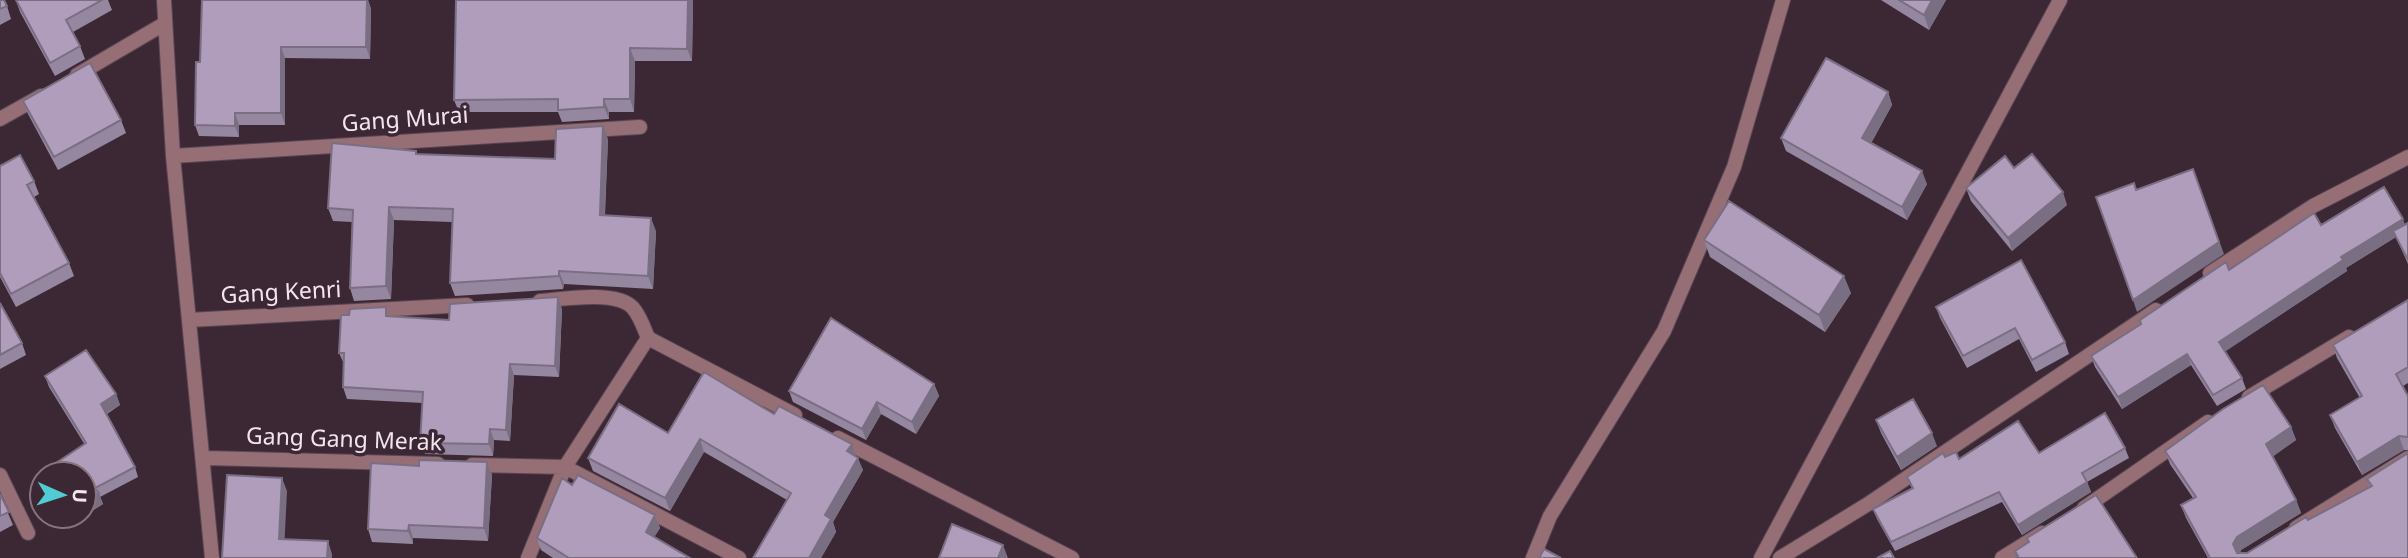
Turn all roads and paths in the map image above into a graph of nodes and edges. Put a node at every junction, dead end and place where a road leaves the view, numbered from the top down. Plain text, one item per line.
1 (164, 0) edge
2 (1783, 0) edge
3 (2060, 0) edge
4 (164, 24) junction
5 (0, 120) edge
6 (640, 127) dead end
7 (173, 156) junction
8 (2408, 157) edge
9 (2200, 280) edge
10 (518, 302) edge
11 (2167, 302) edge
12 (477, 304) edge
13 (189, 320) junction
14 (2362, 330) edge
15 (648, 338) junction
16 (205, 458) junction
17 (2408, 458) edge
18 (565, 467) junction
19 (0, 475) edge
20 (28, 533) dead end
21 (2281, 537) edge
22 (212, 558) edge
23 (528, 558) edge
24 (739, 558) edge
25 (1072, 558) edge
26 (1533, 558) edge
27 (1761, 558) edge
28 (1780, 558) edge
29 (2002, 558) edge

1 - 4 street
2 - 26 street
3 - 27 street
4 - 5 street
4 - 7 street
6 - 7 street, Gang Murai
7 - 13 street
8 - 9 street
10 - 15 street
11 - 28 street
12 - 13 street, Gang Kenri
13 - 16 street
14 - 29 street
15 - 18 street
15 - 25 street
16 - 18 street, Gang Gang Merak
16 - 22 street
17 - 21 street
18 - 23 street
18 - 24 street
19 - 20 street

